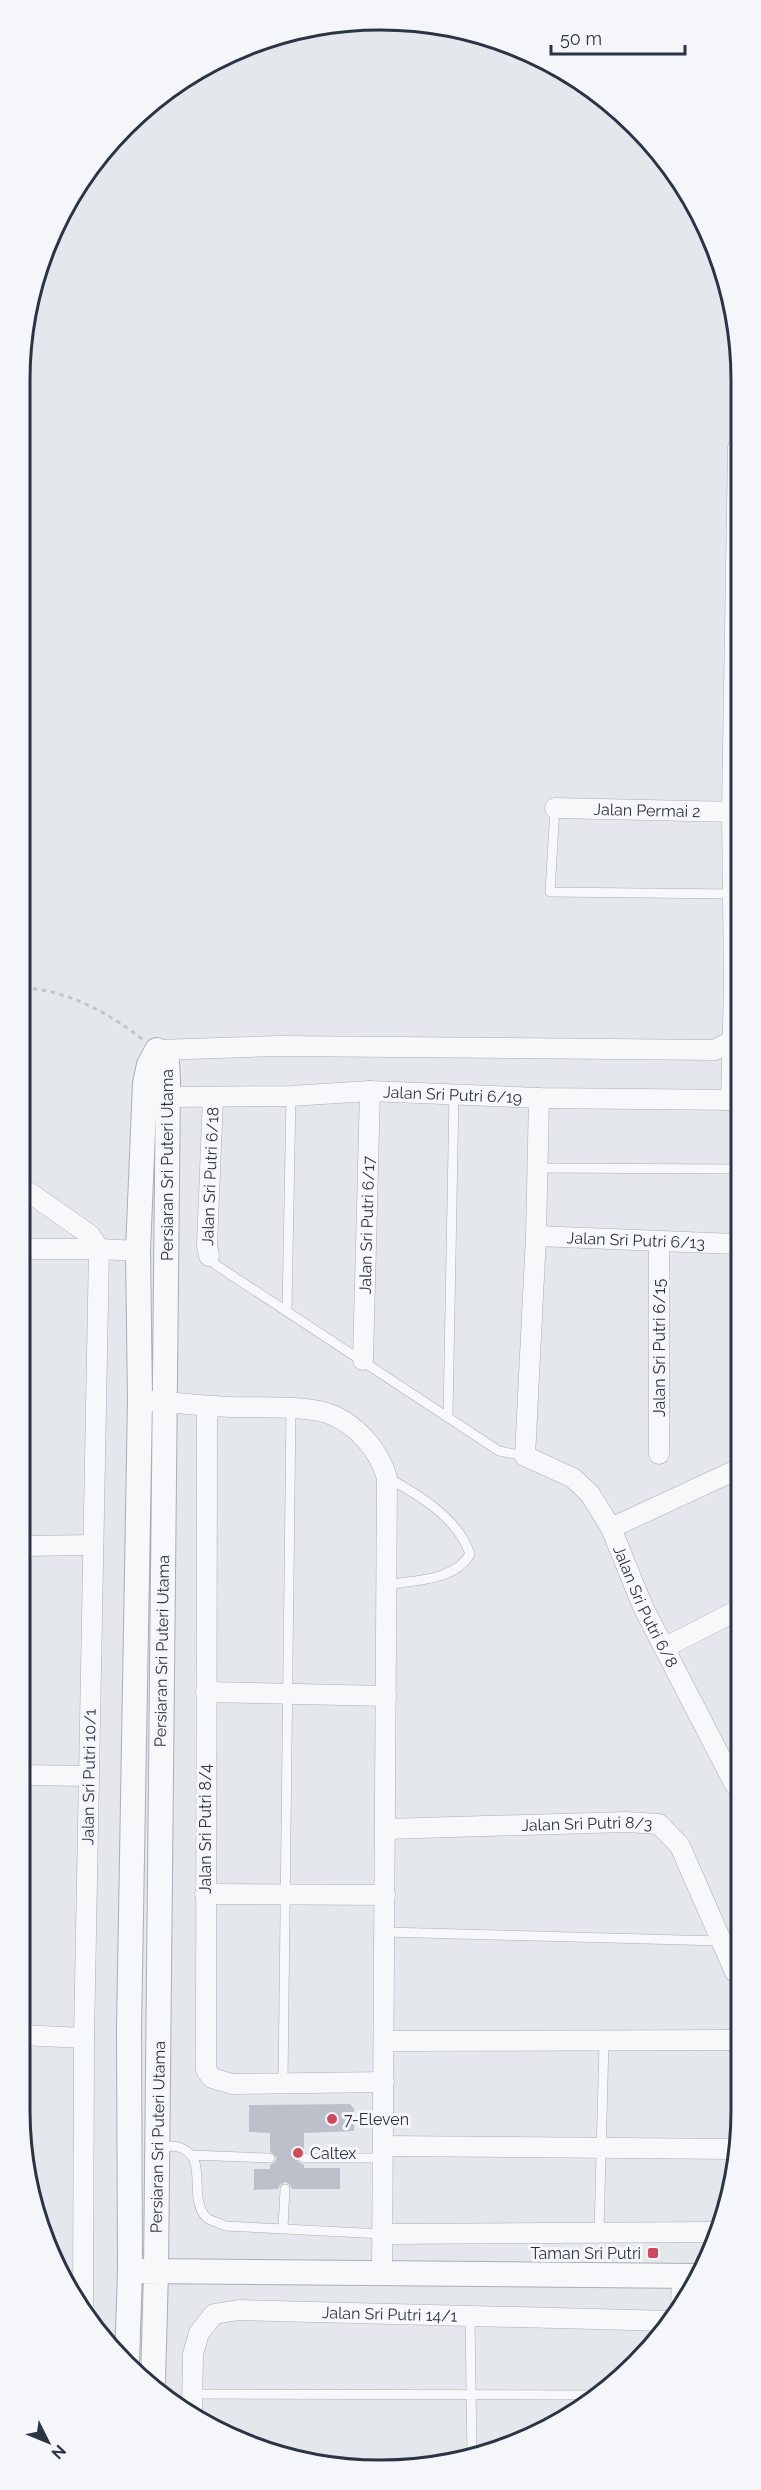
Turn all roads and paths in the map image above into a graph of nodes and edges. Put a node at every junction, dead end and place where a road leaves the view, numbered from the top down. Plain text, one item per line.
1 (555, 808) joint
2 (731, 812) edge
3 (731, 894) edge
4 (30, 988) edge
5 (731, 1041) edge
6 (158, 1050) junction
7 (370, 1091) junction
8 (454, 1094) junction
9 (291, 1096) junction
10 (168, 1097) junction
11 (213, 1097) junction
12 (539, 1098) junction
13 (731, 1100) edge
14 (537, 1168) junction
15 (731, 1169) edge
16 (30, 1193) edge
17 (536, 1236) junction
18 (659, 1241) junction
19 (731, 1244) edge
20 (30, 1249) edge
21 (99, 1249) junction
22 (138, 1251) junction
23 (209, 1256) joint
24 (287, 1309) junction
25 (363, 1360) junction
26 (140, 1400) junction
27 (165, 1402) junction
28 (207, 1406) junction
29 (291, 1409) junction
30 (448, 1416) junction
31 (659, 1454) dead end
32 (525, 1456) junction
33 (731, 1472) edge
34 (387, 1478) junction
35 (611, 1528) junction
36 (93, 1545) junction
37 (30, 1546) edge
38 (386, 1585) junction
39 (731, 1614) edge
40 (664, 1648) junction
41 (206, 1692) junction
42 (288, 1695) junction
43 (386, 1696) junction
44 (729, 1757) edge
45 (30, 1774) edge
46 (88, 1776) junction
47 (385, 1829) junction
48 (205, 1894) junction
49 (287, 1894) junction
50 (385, 1895) junction
51 (384, 1932) junction
52 (720, 1941) junction
53 (731, 1964) edge
54 (30, 2035) edge
55 (84, 2038) junction
56 (731, 2040) edge
57 (384, 2041) junction
58 (604, 2042) junction
59 (384, 2082) junction
60 (284, 2084) junction
61 (158, 2147) junction
62 (603, 2148) junction
63 (729, 2149) edge
64 (383, 2152) junction
65 (191, 2155) junction
66 (270, 2158) dead end
67 (304, 2158) dead end
68 (285, 2189) dead end
69 (284, 2228) junction
70 (599, 2232) junction
71 (708, 2232) edge
72 (383, 2234) junction
73 (130, 2271) junction
74 (156, 2271) junction
75 (382, 2273) junction
76 (688, 2276) edge
77 (83, 2295) edge
78 (470, 2317) junction
79 (660, 2321) edge
80 (127, 2351) edge
81 (153, 2376) edge
82 (472, 2394) junction
83 (584, 2395) edge
84 (192, 2403) edge
85 (472, 2448) edge

1 - 2 street, Jalan Permai 2
1 - 3 lane
4 - 6 path
5 - 6 street
6 - 10 street, Persiaran Sri Puteri Utama
6 - 22 street, Persiaran Sri Puteri Utama
7 - 8 street, Jalan Sri Putri 6/19
7 - 9 street, Jalan Sri Putri 6/19
7 - 25 street, Jalan Sri Putri 6/17
8 - 12 street, Jalan Sri Putri 6/19
8 - 30 lane
9 - 11 street, Jalan Sri Putri 6/19
9 - 24 lane
10 - 11 street, Jalan Sri Putri 6/19
10 - 27 street, Persiaran Sri Puteri Utama
11 - 23 street, Jalan Sri Putri 6/18
12 - 13 street, Jalan Sri Putri 6/19
12 - 14 street
14 - 15 lane
14 - 17 street
16 - 21 street
17 - 18 street, Jalan Sri Putri 6/13
17 - 32 street
18 - 19 street, Jalan Sri Putri 6/13
18 - 31 street, Jalan Sri Putri 6/15
20 - 21 street
21 - 22 street
21 - 36 street, Jalan Sri Putri 10/1
22 - 26 street, Persiaran Sri Puteri Utama
23 - 24 lane
24 - 25 lane
25 - 30 lane
26 - 27 street
26 - 73 street, Persiaran Sri Puteri Utama
27 - 28 street
27 - 61 street, Persiaran Sri Puteri Utama
28 - 29 street
28 - 41 street, Jalan Sri Putri 8/4
29 - 34 street
29 - 42 lane
30 - 32 lane
32 - 35 street, Jalan Sri Putri 6/8
33 - 35 street
34 - 38 street
34 - 38 lane
35 - 40 street, Jalan Sri Putri 6/8
36 - 37 street
36 - 46 street, Jalan Sri Putri 10/1
38 - 43 street
39 - 40 street
40 - 44 street, Jalan Sri Putri 6/8
41 - 42 street
41 - 48 street, Jalan Sri Putri 8/4
42 - 43 street
42 - 49 lane
43 - 47 street
45 - 46 street
46 - 55 street, Jalan Sri Putri 10/1
47 - 50 street
47 - 52 street, Jalan Sri Putri 8/3
48 - 49 street
48 - 60 street, Jalan Sri Putri 8/4
49 - 50 street
49 - 60 lane
50 - 51 street
51 - 52 lane
51 - 57 street
52 - 53 street, Jalan Sri Putri 8/3
54 - 55 street
55 - 77 street, Jalan Sri Putri 10/1
56 - 58 street
57 - 58 street
57 - 59 street
58 - 62 lane
59 - 60 street, Jalan Sri Putri 8/4
59 - 64 street
61 - 65 lane
61 - 74 street, Persiaran Sri Puteri Utama
62 - 63 street
62 - 64 street
62 - 70 lane
64 - 67 lane
64 - 72 street
65 - 66 lane
65 - 69 lane
68 - 69 lane
69 - 72 lane
70 - 71 street
70 - 72 street
72 - 75 street
73 - 74 street
73 - 80 street, Persiaran Sri Puteri Utama
74 - 75 street
74 - 81 street, Persiaran Sri Puteri Utama
75 - 76 street
78 - 79 street, Jalan Sri Putri 14/1
78 - 82 lane
78 - 84 street, Jalan Sri Putri 14/1
82 - 83 lane
82 - 84 lane
82 - 85 lane

